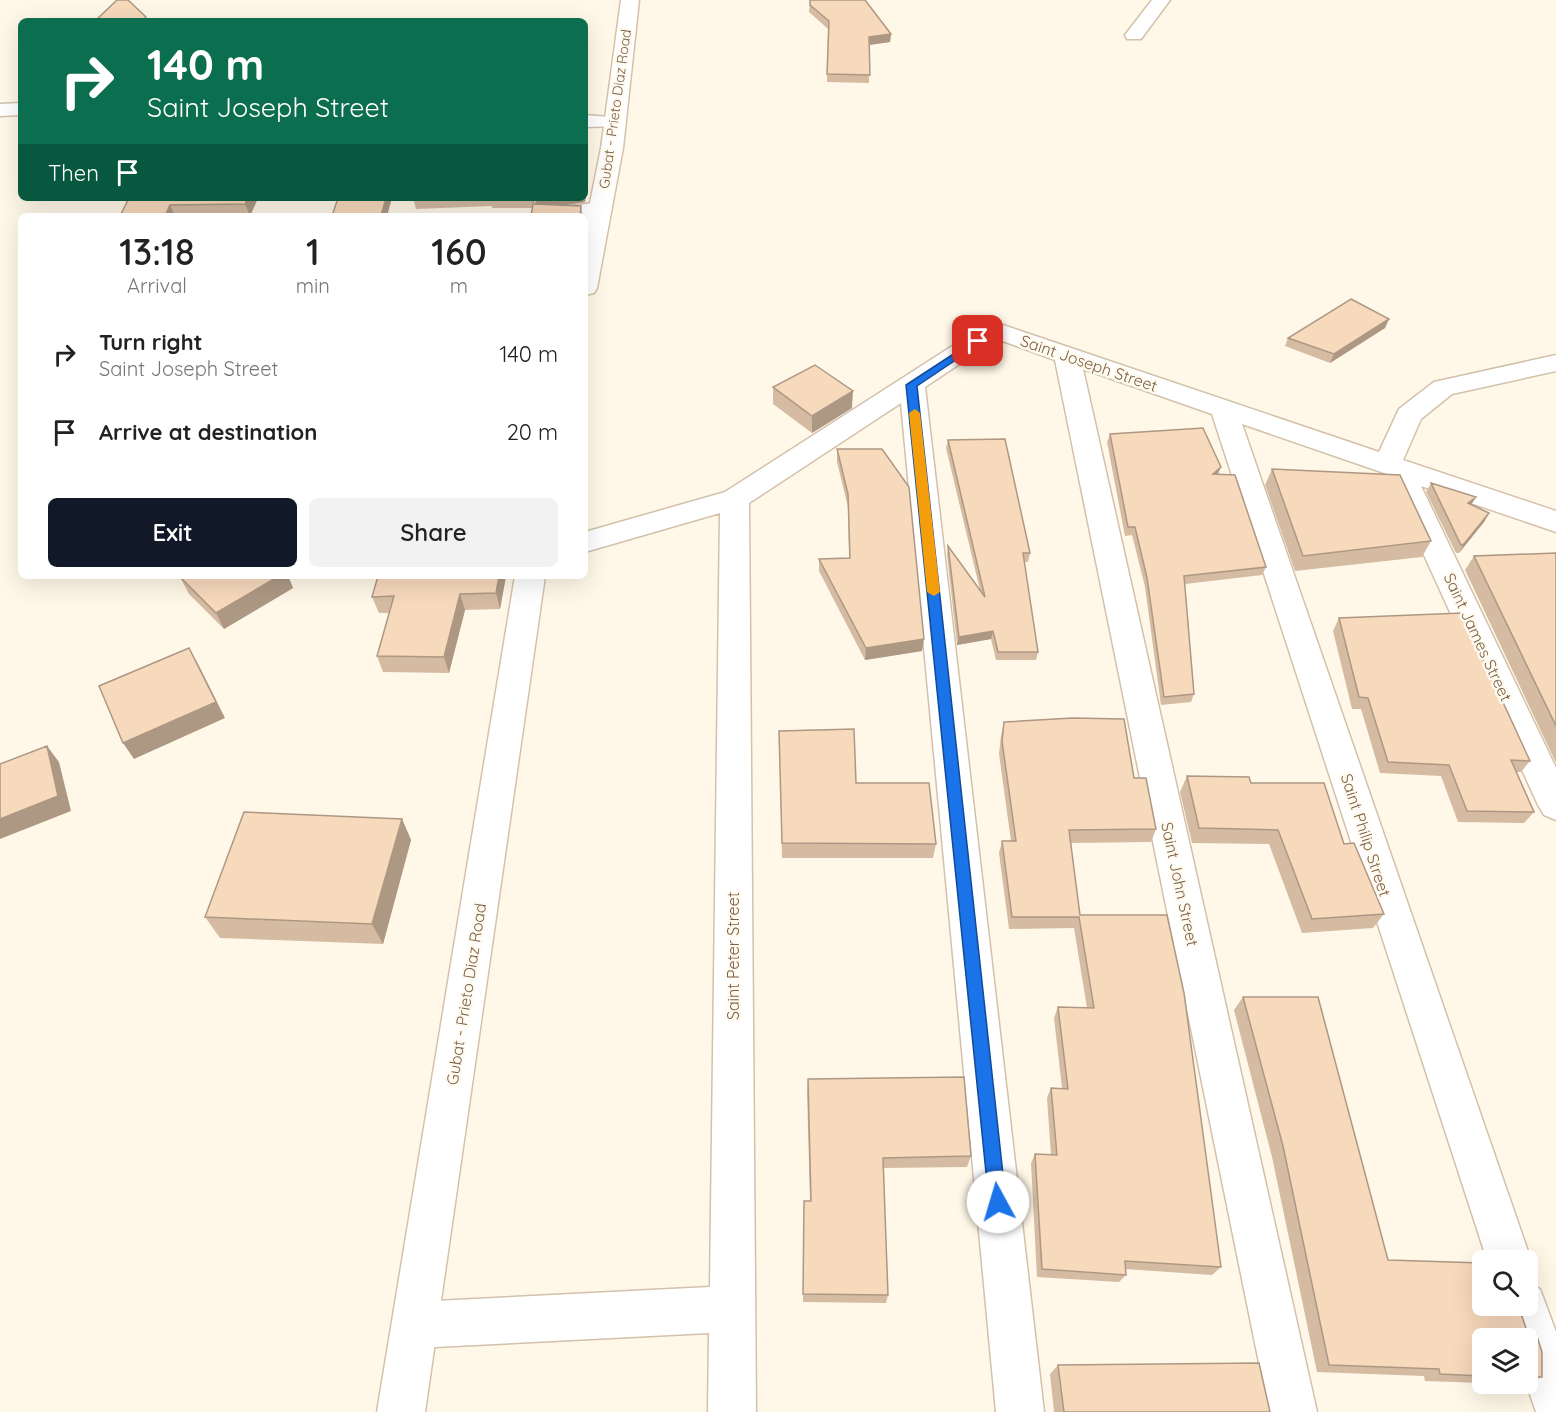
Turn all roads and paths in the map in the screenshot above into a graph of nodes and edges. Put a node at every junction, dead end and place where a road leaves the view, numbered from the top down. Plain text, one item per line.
1 (630, 0) edge
2 (1161, 0) edge
3 (1134, 35) dead end
4 (0, 110) edge
5 (18, 110) edge
6 (588, 121) edge
7 (615, 122) junction
8 (600, 209) junction
9 (571, 213) edge
10 (588, 272) edge
11 (1067, 356) junction
12 (1556, 363) edge
13 (912, 385) junction
14 (1224, 410) junction
15 (1393, 468) junction
16 (735, 499) junction
17 (1556, 522) edge
18 (588, 541) edge
19 (530, 579) edge
20 (1556, 805) edge
21 (1506, 1250) edge
22 (731, 1309) junction
23 (1528, 1316) edge
24 (415, 1325) junction
25 (1556, 1402) edge
26 (401, 1412) edge
27 (732, 1412) edge
28 (1020, 1412) edge
29 (1293, 1412) edge

1 - 7 street, Gubat - Prieto Diaz Road
2 - 3 street
4 - 5 street
6 - 7 street
7 - 8 street, Gubat - Prieto Diaz Road
8 - 9 street
8 - 10 street, Gubat - Prieto Diaz Road
11 - 13 street, Saint Joseph Street
11 - 14 street, Saint Joseph Street
11 - 29 street, Saint John Street
12 - 15 street
13 - 16 street, Saint Joseph Street
13 - 28 street
14 - 15 street, Saint Joseph Street
14 - 21 street, Saint Philip Street
15 - 17 street, Saint Joseph Street
15 - 20 street, Saint James Street
16 - 18 street, Saint Joseph Street
16 - 22 street, Saint Peter Street
19 - 24 street, Gubat - Prieto Diaz Road
22 - 24 street
22 - 27 street, Saint Peter Street
23 - 25 street
24 - 26 street, Gubat - Prieto Diaz Road

